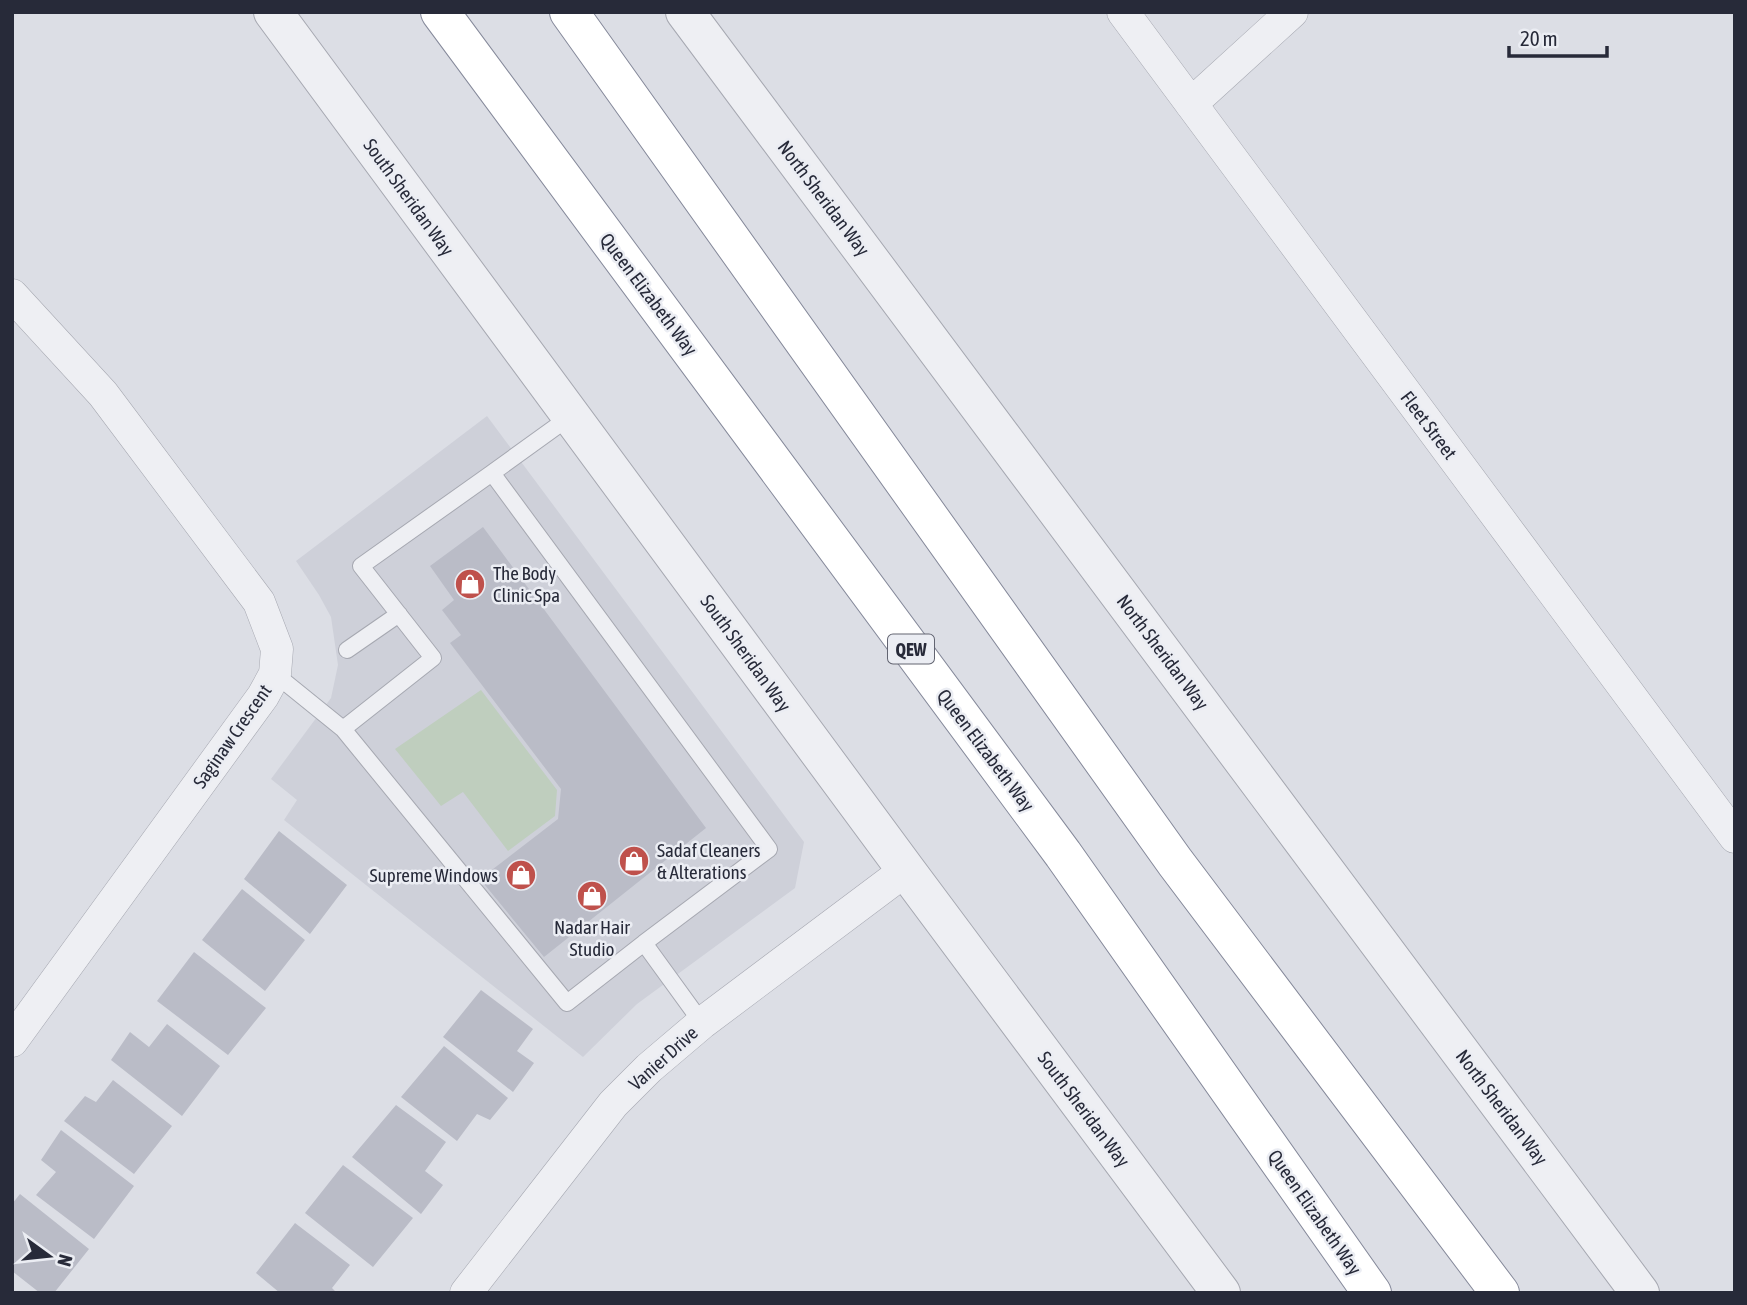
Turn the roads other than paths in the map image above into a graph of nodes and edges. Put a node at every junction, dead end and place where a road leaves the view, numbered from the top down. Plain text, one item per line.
1 (273, 12) edge
2 (440, 12) edge
3 (569, 12) edge
4 (685, 12) edge
5 (1123, 12) edge
6 (1292, 12) edge
7 (1191, 104) junction
8 (12, 295) edge
9 (571, 416) junction
10 (492, 473) junction
11 (399, 614) junction
12 (347, 650) dead end
13 (275, 674) junction
14 (343, 729) junction
15 (1735, 837) edge
16 (906, 870) junction
17 (644, 943) junction
18 (702, 1023) junction
19 (12, 1041) edge
20 (466, 1293) edge
21 (1221, 1293) edge
22 (1372, 1293) edge
23 (1500, 1293) edge
24 (1640, 1293) edge

1 - 9 street, South Sheridan Way
2 - 22 highway, Queen Elizabeth Way / QEW
3 - 23 highway
4 - 24 street, North Sheridan Way
5 - 7 street, Fleet Street
6 - 7 street
7 - 15 street, Fleet Street
8 - 13 street, Saginaw Crescent
9 - 10 lane
9 - 16 street, South Sheridan Way
10 - 11 lane
10 - 17 lane
11 - 12 lane
11 - 14 lane
13 - 14 lane
13 - 19 street, Saginaw Crescent
14 - 17 lane
16 - 18 street, Vanier Drive
16 - 21 street, South Sheridan Way
17 - 18 lane
18 - 20 street, Vanier Drive

